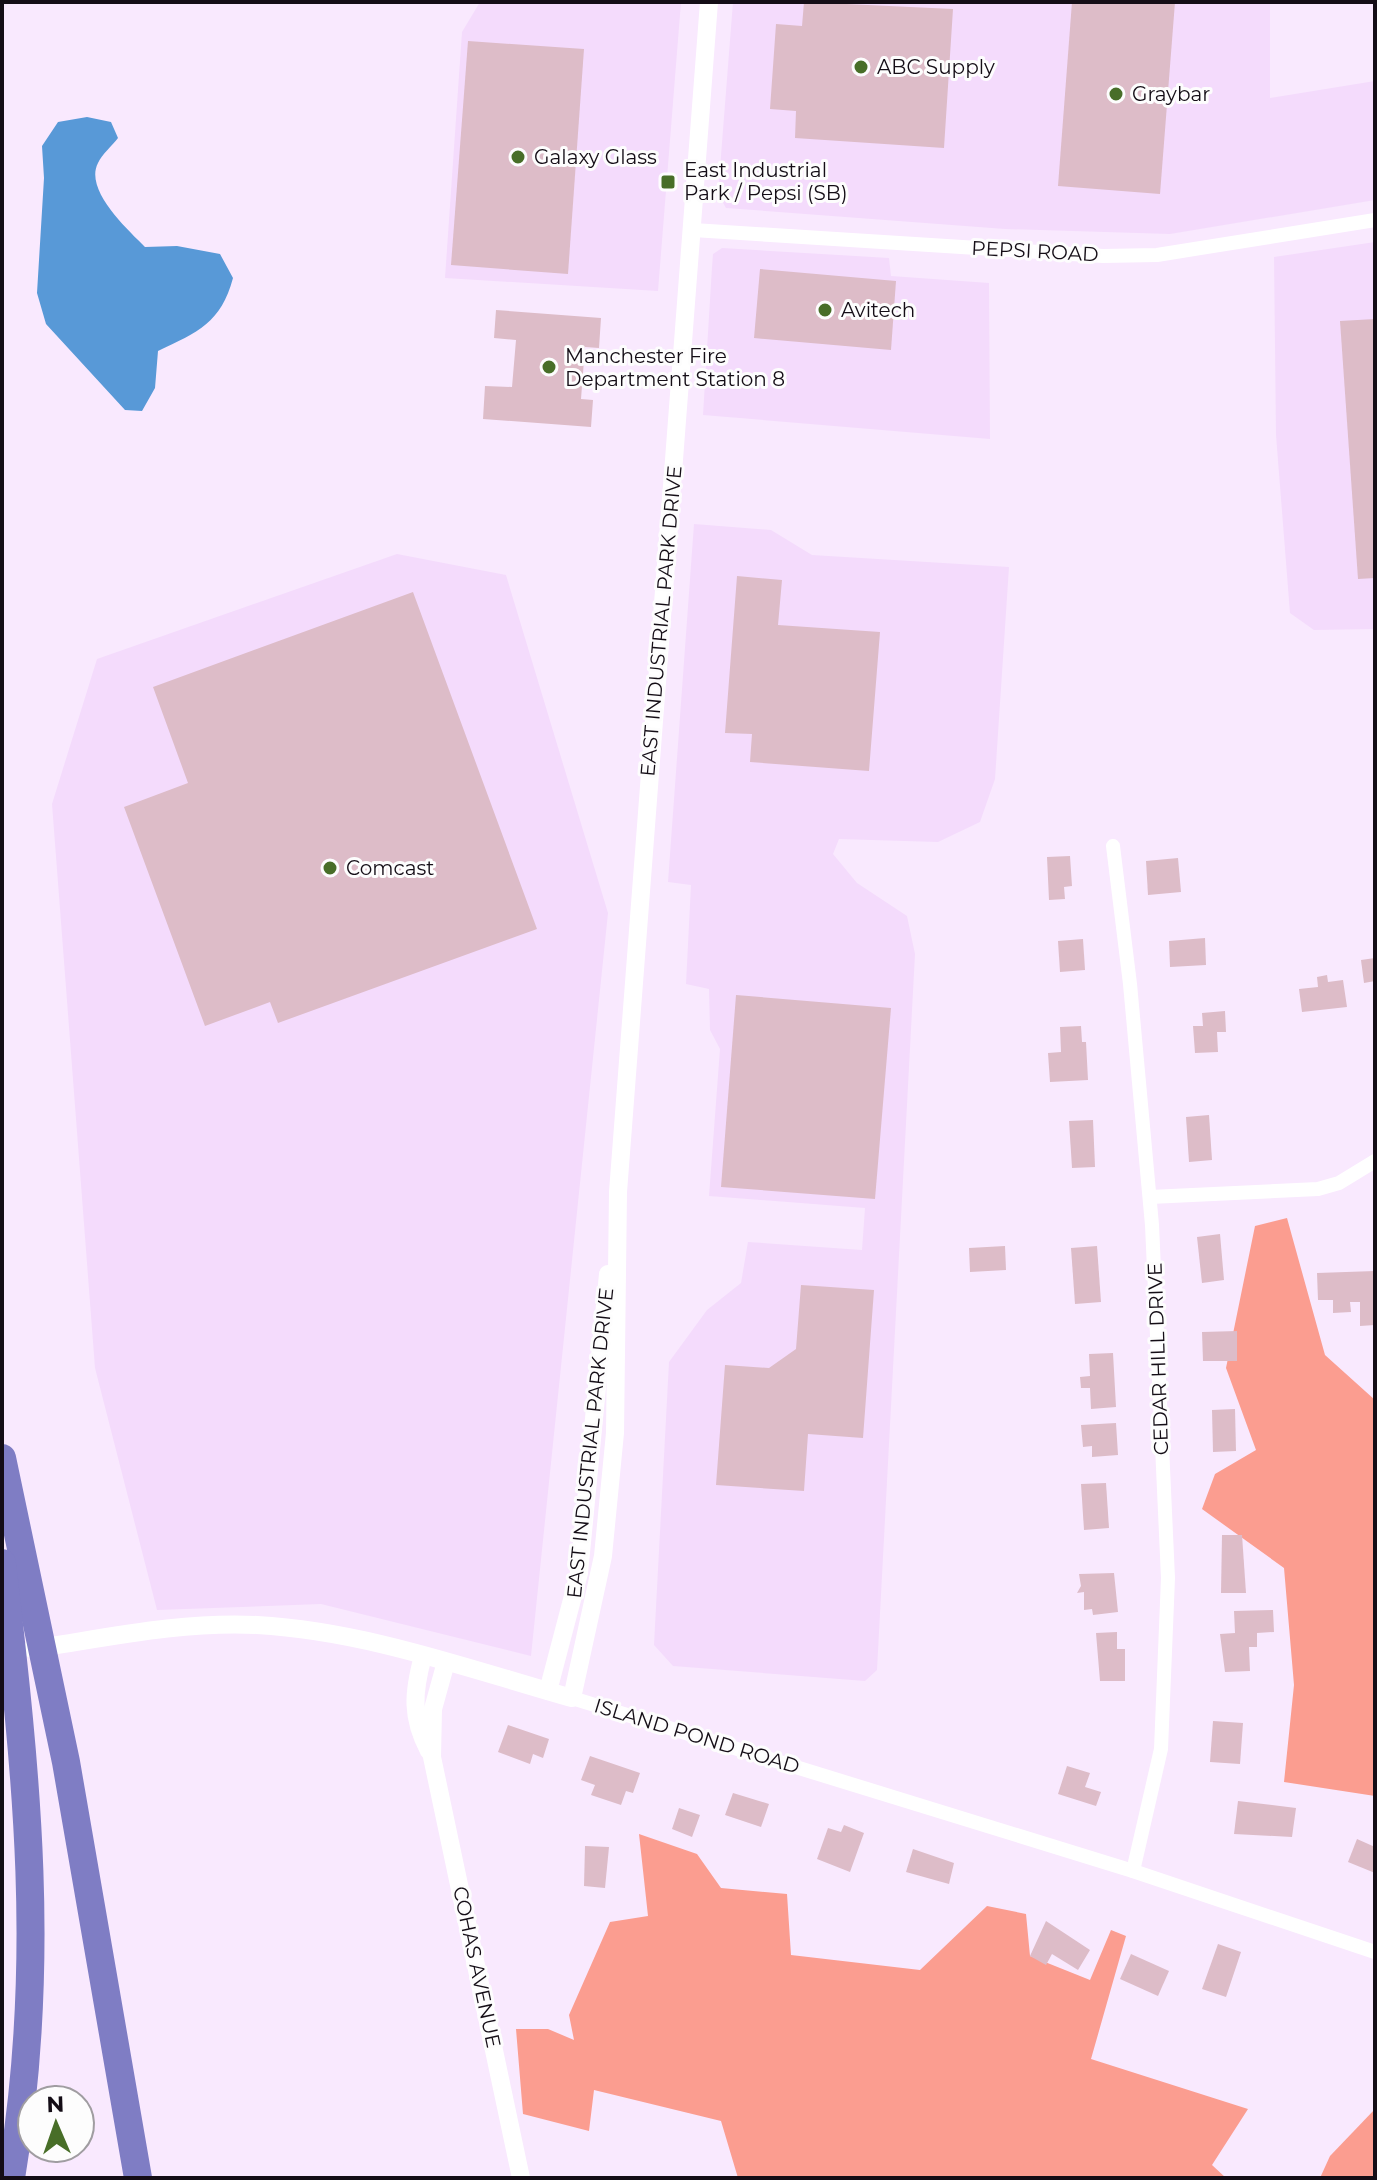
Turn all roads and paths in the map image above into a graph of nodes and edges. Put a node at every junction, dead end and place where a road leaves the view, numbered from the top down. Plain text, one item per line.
1 (709, 2) edge
2 (1375, 220) edge
3 (693, 230) junction
4 (1113, 846) dead end
5 (1375, 1161) edge
6 (1150, 1197) junction
7 (616, 1240) junction
8 (2, 1458) edge
9 (2, 1563) edge
10 (2, 1653) edge
11 (423, 1656) junction
12 (446, 1662) junction
13 (548, 1691) junction
14 (572, 1698) junction
15 (432, 1757) junction
16 (1133, 1871) junction
17 (1375, 1952) edge
18 (11, 2178) edge
19 (138, 2178) edge
20 (521, 2178) edge

1 - 3 street, EAST INDUSTRIAL PARK DRIVE
2 - 3 street, PEPSI ROAD
3 - 7 street, EAST INDUSTRIAL PARK DRIVE
4 - 6 street, CEDAR HILL DRIVE
5 - 6 street
6 - 16 street, CEDAR HILL DRIVE
7 - 13 street, EAST INDUSTRIAL PARK DRIVE
7 - 14 street, EAST INDUSTRIAL PARK DRIVE
8 - 19 highway
9 - 18 highway
10 - 11 street, ISLAND POND ROAD
11 - 12 street, ISLAND POND ROAD
11 - 15 street, COHAS AVENUE
12 - 13 street, ISLAND POND ROAD
12 - 15 street, COHAS AVENUE
13 - 14 street, ISLAND POND ROAD
14 - 16 street, ISLAND POND ROAD
15 - 20 street, COHAS AVENUE
16 - 17 street, ISLAND POND ROAD

